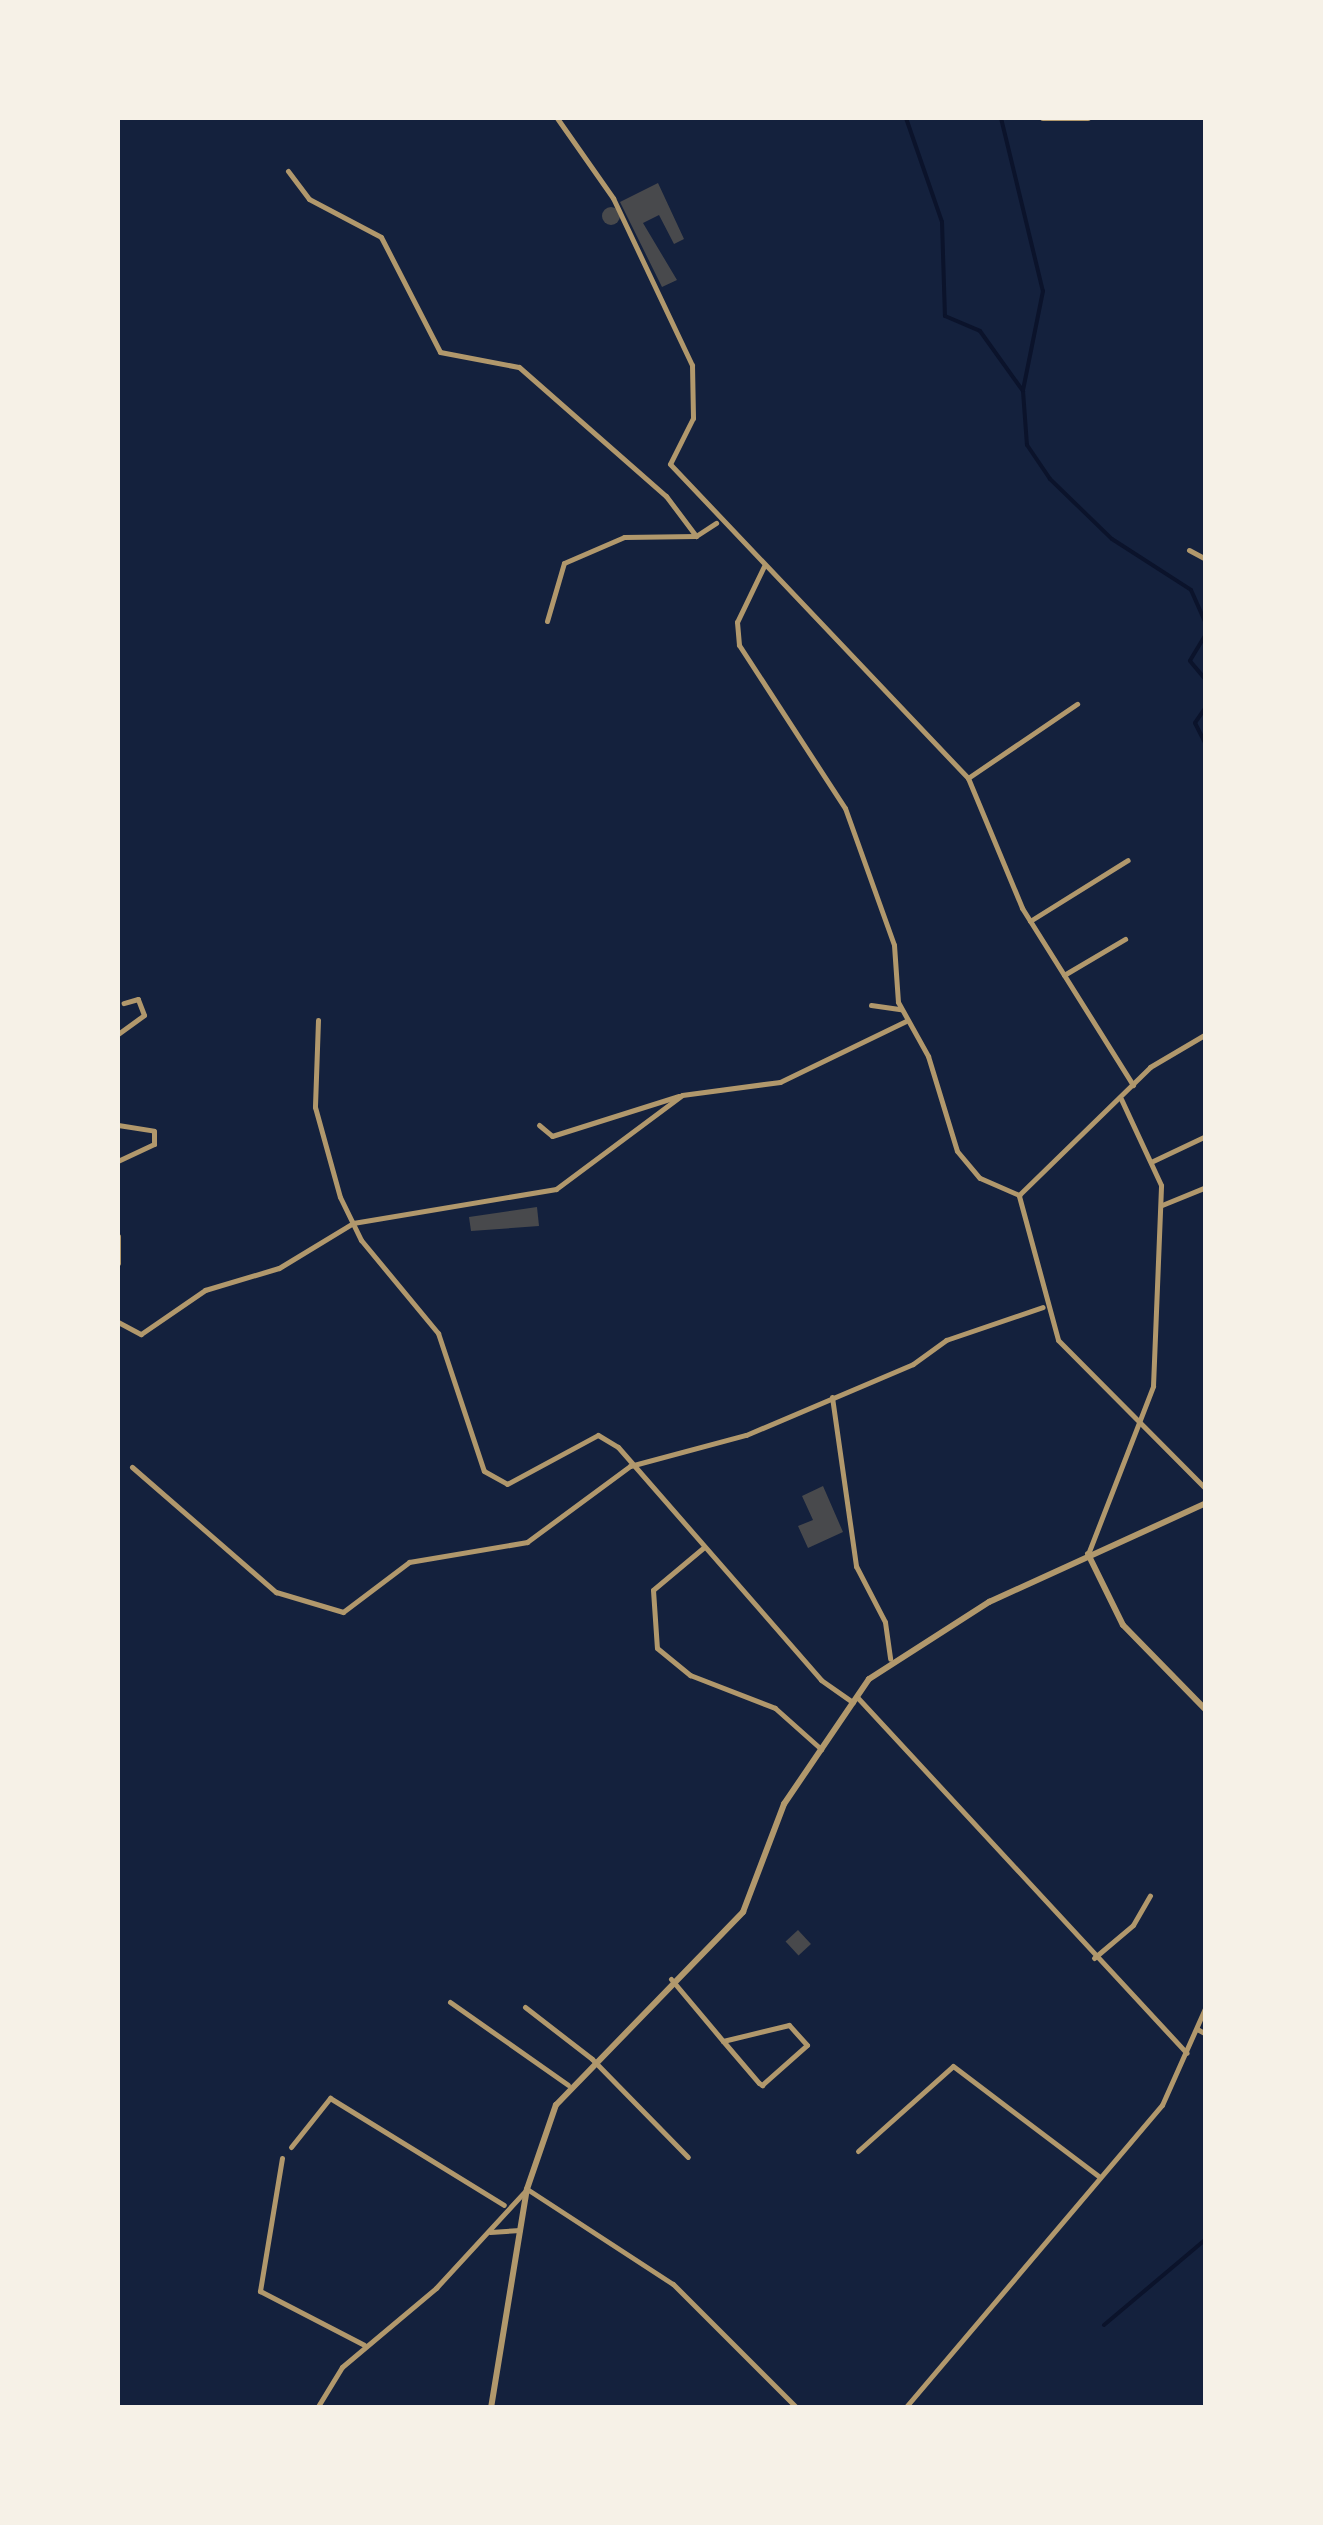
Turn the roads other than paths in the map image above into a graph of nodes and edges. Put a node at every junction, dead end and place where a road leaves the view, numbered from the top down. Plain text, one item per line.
1 (557, 118) edge
2 (1043, 118) edge
3 (1088, 118) edge
4 (288, 171) dead end
5 (716, 523) junction
6 (696, 536) junction
7 (1190, 550) dead end
8 (1206, 559) edge
9 (764, 566) junction
10 (547, 621) dead end
11 (1077, 704) dead end
12 (968, 778) junction
13 (1128, 860) dead end
14 (1030, 920) junction
15 (1125, 939) dead end
16 (1064, 975) junction
17 (124, 1003) dead end
18 (871, 1004) dead end
19 (901, 1009) junction
20 (318, 1020) dead end
21 (906, 1020) junction
22 (118, 1034) edge
23 (1206, 1034) edge
24 (1133, 1085) junction
25 (682, 1096) junction
26 (1121, 1099) junction
27 (118, 1124) edge
28 (539, 1126) dead end
29 (1206, 1136) edge
30 (118, 1160) edge
31 (1153, 1160) junction
32 (1206, 1187) edge
33 (1019, 1196) junction
34 (1162, 1204) junction
35 (353, 1222) junction
36 (118, 1236) edge
37 (118, 1263) edge
38 (1043, 1307) junction
39 (118, 1322) edge
40 (832, 1398) junction
41 (1143, 1427) junction
42 (630, 1466) junction
43 (132, 1467) dead end
44 (1206, 1489) edge
45 (1206, 1503) edge
46 (703, 1548) junction
47 (1088, 1554) junction
48 (890, 1658) junction
49 (855, 1700) junction
50 (1206, 1710) edge
51 (821, 1749) junction
52 (1150, 1896) dead end
53 (1094, 1958) junction
54 (671, 1979) junction
55 (450, 2002) dead end
56 (1206, 2006) edge
57 (525, 2008) dead end
58 (1196, 2029) junction
59 (1206, 2034) edge
60 (723, 2040) junction
61 (1188, 2052) junction
62 (592, 2059) junction
63 (568, 2085) junction
64 (291, 2147) dead end
65 (858, 2152) dead end
66 (688, 2157) dead end
67 (282, 2158) dead end
68 (1100, 2177) junction
69 (527, 2188) junction
70 (505, 2206) junction
71 (520, 2230) junction
72 (488, 2233) junction
73 (364, 2345) junction
74 (316, 2408) edge
75 (491, 2408) edge
76 (797, 2408) edge
77 (905, 2408) edge

1 - 5 street
2 - 3 street
4 - 6 street
5 - 6 street
5 - 9 street
6 - 10 street
7 - 8 street
9 - 12 street
9 - 19 street
11 - 12 street
12 - 14 street
13 - 14 street
14 - 16 street
15 - 16 street
16 - 24 street
17 - 22 street
18 - 19 street
19 - 21 street
20 - 35 street
21 - 25 street
21 - 33 street
23 - 24 street
24 - 26 street
25 - 28 street
25 - 35 street
26 - 31 street
26 - 33 street
27 - 30 street
29 - 31 street
31 - 34 street
32 - 34 street
33 - 38 street
34 - 41 street
35 - 39 street
35 - 42 street
36 - 37 street
38 - 40 street
38 - 41 street
40 - 42 street
40 - 48 street
41 - 44 street
41 - 47 street
42 - 43 street
42 - 46 street
45 - 47 street
46 - 49 street
46 - 51 street
47 - 48 street
47 - 50 street
48 - 49 street
49 - 51 street
49 - 53 street
51 - 54 street
52 - 53 street
53 - 61 street
54 - 60 street
54 - 62 street
55 - 63 street
56 - 58 street
57 - 62 street
58 - 59 street
58 - 61 street
60 - 60 street
61 - 68 street
62 - 63 street
62 - 66 street
63 - 69 street
64 - 70 street
65 - 68 street
67 - 73 street
68 - 77 street
69 - 70 street
69 - 71 street
69 - 76 street
70 - 72 street
71 - 72 street
71 - 75 street
72 - 73 street
73 - 74 street

